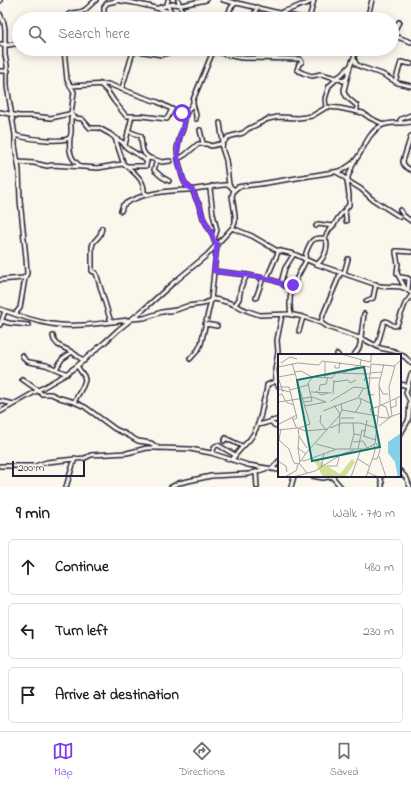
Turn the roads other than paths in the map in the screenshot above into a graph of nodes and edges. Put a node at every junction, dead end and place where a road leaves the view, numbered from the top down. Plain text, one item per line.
1 (96, 0) edge
2 (116, 0) edge
3 (168, 0) edge
4 (206, 0) edge
5 (223, 0) edge
6 (319, 0) edge
7 (372, 0) edge
8 (197, 1) edge
9 (314, 1) edge
10 (179, 2) edge
11 (236, 3) junction
12 (167, 5) junction
13 (257, 7) junction
14 (156, 8) junction
15 (81, 12) edge
16 (104, 12) edge
17 (172, 12) joint
18 (182, 12) edge
19 (229, 12) edge
20 (255, 12) edge
21 (276, 12) edge
22 (283, 12) edge
23 (311, 12) edge
24 (369, 12) edge
25 (0, 14) edge
26 (2, 23) edge
27 (399, 38) edge
28 (411, 42) edge
29 (0, 44) edge
30 (5, 44) junction
31 (12, 44) edge
32 (65, 56) edge
33 (132, 56) edge
34 (212, 56) edge
35 (233, 56) edge
36 (354, 58) joint
37 (411, 64) edge
38 (350, 66) junction
39 (0, 71) edge
40 (8, 71) junction
41 (338, 78) junction
42 (346, 79) junction
43 (395, 82) junction
44 (100, 84) junction
45 (70, 86) junction
46 (411, 86) edge
47 (121, 88) junction
48 (193, 103) junction
49 (326, 107) junction
50 (172, 109) junction
51 (0, 112) edge
52 (357, 112) junction
53 (186, 114) junction
54 (12, 115) junction
55 (72, 115) junction
56 (411, 115) edge
57 (132, 116) junction
58 (196, 119) dead end
59 (411, 122) edge
60 (220, 123) dead end
61 (401, 123) junction
62 (383, 124) junction
63 (200, 130) dead end
64 (128, 131) junction
65 (15, 135) junction
66 (411, 136) edge
67 (70, 137) junction
68 (115, 138) junction
69 (223, 143) junction
70 (203, 144) junction
71 (125, 145) junction
72 (178, 159) junction
73 (148, 160) junction
74 (157, 160) junction
75 (170, 161) dead end
76 (18, 162) junction
77 (354, 162) junction
78 (125, 165) junction
79 (81, 166) junction
80 (411, 170) edge
81 (336, 172) junction
82 (348, 180) junction
83 (169, 181) dead end
84 (229, 185) junction
85 (212, 186) junction
86 (191, 189) junction
87 (234, 190) junction
88 (148, 195) junction
89 (345, 209) junction
90 (400, 210) dead end
91 (121, 211) dead end
92 (400, 217) dead end
93 (346, 221) dead end
94 (411, 221) edge
95 (316, 226) dead end
96 (333, 226) junction
97 (102, 228) dead end
98 (232, 228) junction
99 (324, 238) junction
100 (214, 240) junction
101 (217, 244) junction
102 (279, 250) junction
103 (411, 252) edge
104 (294, 254) junction
105 (305, 259) junction
106 (348, 259) dead end
107 (316, 264) junction
108 (214, 271) junction
109 (343, 273) junction
110 (247, 275) junction
111 (400, 277) junction
112 (25, 278) junction
113 (265, 278) junction
114 (0, 280) edge
115 (281, 283) junction
116 (376, 284) junction
117 (293, 287) junction
118 (406, 289) junction
119 (411, 294) edge
120 (256, 298) dead end
121 (212, 300) junction
122 (366, 301) dead end
123 (235, 305) junction
124 (0, 309) edge
125 (5, 311) junction
126 (15, 314) junction
127 (364, 314) dead end
128 (282, 315) junction
129 (291, 315) junction
130 (303, 317) junction
131 (130, 319) junction
132 (2, 321) junction
133 (113, 322) junction
134 (321, 323) junction
135 (205, 324) junction
136 (0, 325) edge
137 (28, 325) dead end
138 (217, 326) dead end
139 (300, 331) dead end
140 (53, 336) dead end
141 (361, 339) junction
142 (375, 345) junction
143 (72, 352) junction
144 (355, 354) edge
145 (400, 354) edge
146 (22, 355) dead end
147 (401, 355) edge
148 (190, 359) dead end
149 (84, 361) junction
150 (411, 363) edge
151 (77, 366) junction
152 (56, 369) junction
153 (67, 374) junction
154 (411, 374) edge
155 (22, 379) dead end
156 (276, 381) junction
157 (401, 384) edge
158 (278, 385) edge
159 (408, 386) junction
160 (38, 391) junction
161 (0, 401) edge
162 (74, 402) junction
163 (14, 404) junction
164 (0, 412) edge
165 (278, 419) edge
166 (271, 421) junction
167 (258, 424) junction
168 (278, 426) edge
169 (401, 433) edge
170 (224, 441) dead end
171 (242, 446) junction
172 (158, 448) junction
173 (212, 454) junction
174 (235, 455) junction
175 (75, 458) junction
176 (232, 460) junction
177 (278, 462) edge
178 (0, 466) edge
179 (267, 469) junction
180 (272, 469) junction
181 (278, 470) edge
182 (256, 472) junction
183 (401, 473) edge
184 (294, 477) edge
185 (318, 477) edge
186 (328, 477) edge
187 (333, 477) edge
188 (380, 477) edge
189 (66, 487) edge
190 (171, 487) edge
191 (257, 487) edge
192 (291, 487) edge
193 (341, 487) edge
194 (382, 487) edge
195 (410, 487) edge

1 - 15 street
2 - 14 street
2 - 16 street
3 - 12 street
4 - 8 street
5 - 11 street
6 - 9 street
7 - 24 street
8 - 10 street
9 - 22 street
9 - 23 street
10 - 12 street
10 - 18 street
11 - 13 street
11 - 19 street
12 - 14 street
12 - 17 street
13 - 20 street
13 - 21 street
14 - 17 street
25 - 26 street
26 - 30 street
27 - 28 street
29 - 30 street
30 - 31 street
30 - 40 street
32 - 45 street
33 - 47 street
34 - 48 street
35 - 41 street
36 - 38 street
36 - 43 street
37 - 43 street
38 - 41 street
38 - 42 street
39 - 40 street
40 - 54 street
41 - 42 street
41 - 49 street
42 - 52 street
43 - 46 street
44 - 45 street
44 - 47 street
44 - 57 street
45 - 55 street
47 - 50 street
48 - 53 street
48 - 58 street
49 - 52 street
49 - 69 street
50 - 53 street
50 - 57 street
51 - 54 street
52 - 62 street
53 - 72 street
54 - 55 street
54 - 65 street
55 - 67 street
55 - 68 street
56 - 61 street
57 - 64 street
59 - 61 street
60 - 69 street
61 - 62 street
62 - 77 street
63 - 70 street
64 - 71 street
64 - 73 street
65 - 67 street
65 - 76 street
66 - 80 street
67 - 79 street
68 - 71 street
68 - 78 street
69 - 70 street
69 - 84 street
70 - 72 street
71 - 73 street
72 - 86 street
73 - 74 street
73 - 78 street
74 - 75 street
74 - 83 street
76 - 79 street
76 - 112 street
77 - 81 street
77 - 82 street
78 - 79 street
78 - 88 street
81 - 82 street
81 - 87 street
82 - 89 street
82 - 92 street
84 - 85 street
84 - 87 street
85 - 86 street
85 - 100 street
86 - 88 street
86 - 100 street
87 - 98 street
88 - 91 street
89 - 93 street
89 - 96 street
90 - 94 street
95 - 96 street
96 - 99 street
97 - 133 street
98 - 101 street
98 - 102 street
99 - 105 street
99 - 107 street
100 - 101 street
101 - 108 street
101 - 131 street
102 - 104 street
102 - 113 street
103 - 111 street
104 - 105 street
104 - 115 street
105 - 107 street
105 - 117 street
106 - 109 street
107 - 109 street
108 - 110 street
108 - 121 street
109 - 116 street
109 - 134 street
110 - 113 street
110 - 123 street
111 - 118 street
111 - 118 street
112 - 114 street
112 - 126 street
113 - 115 street
113 - 120 street
115 - 117 street
116 - 118 street
116 - 122 street
117 - 129 street
118 - 119 street
119 - 142 street
121 - 123 street
121 - 131 street
121 - 135 street
123 - 128 street
124 - 125 street
125 - 126 street
125 - 132 street
126 - 133 street
127 - 141 street
128 - 129 street
128 - 156 street
129 - 130 street
130 - 134 street
130 - 139 street
131 - 133 street
131 - 149 street
132 - 136 street
132 - 137 street
134 - 141 street
135 - 138 street
135 - 148 street
140 - 143 street
141 - 142 street
141 - 144 street
142 - 145 street
143 - 149 street
143 - 152 street
146 - 152 street
147 - 150 street
149 - 151 street
151 - 153 street
151 - 162 street
152 - 153 street
153 - 160 street
154 - 159 street
155 - 160 street
156 - 158 street
156 - 167 street
157 - 159 street
159 - 169 street
160 - 162 street
160 - 163 street
161 - 163 street
162 - 172 street
163 - 164 street
165 - 166 street
166 - 167 street
166 - 168 street
167 - 171 street
170 - 171 street
171 - 174 street
172 - 173 street
172 - 175 street
173 - 174 street
173 - 176 street
174 - 176 street
175 - 178 street
175 - 189 street
176 - 179 street
177 - 180 street
179 - 180 street
179 - 182 street
180 - 181 street
182 - 190 street
182 - 191 street
183 - 195 street
184 - 192 street
185 - 186 street
187 - 193 street
188 - 194 street

